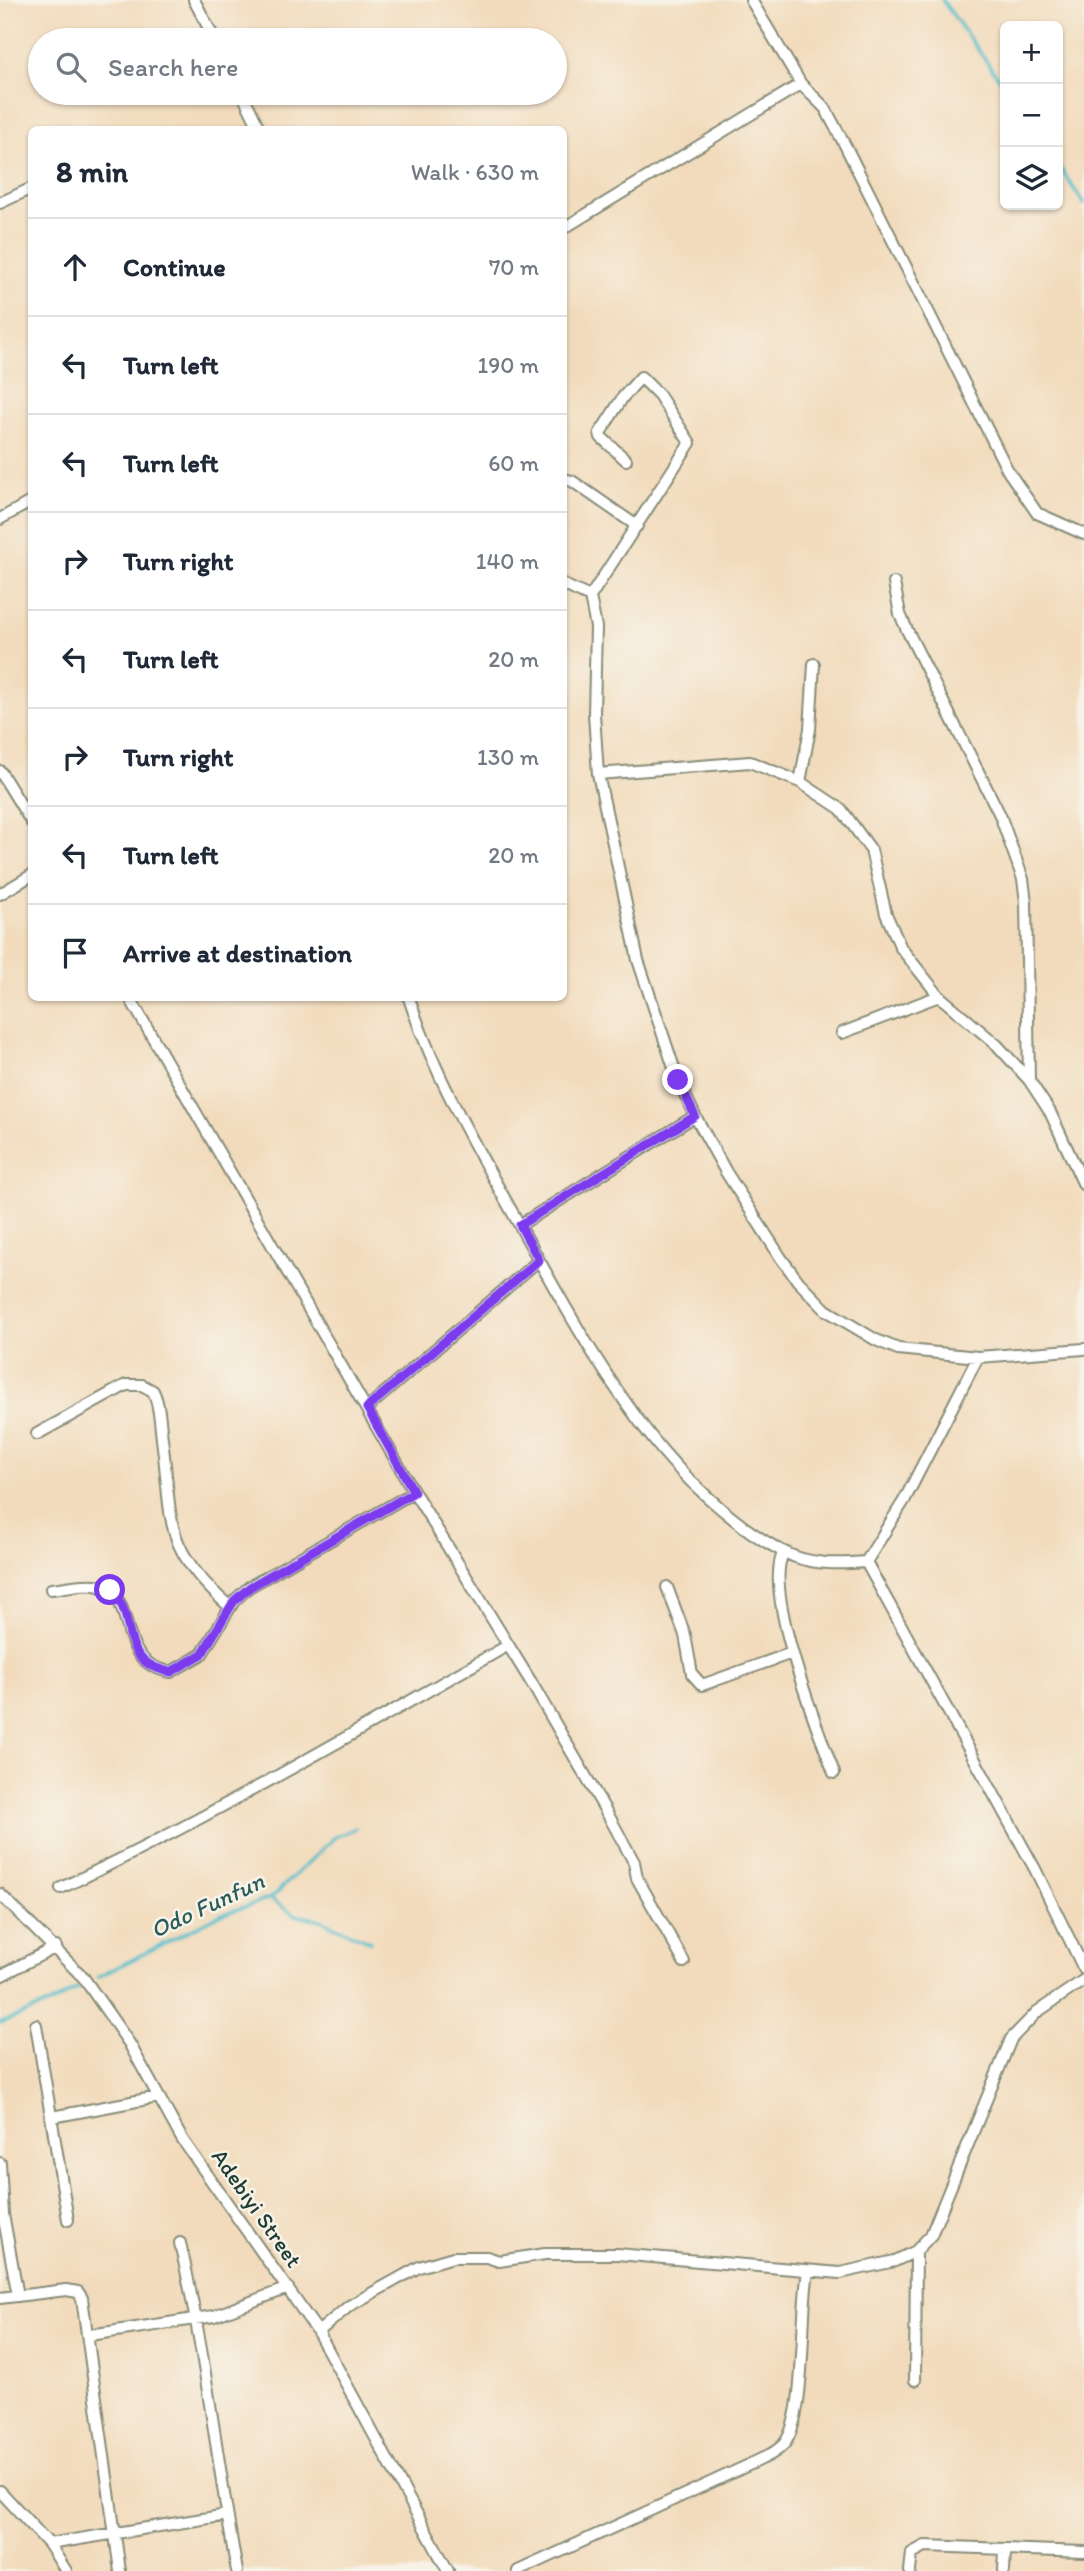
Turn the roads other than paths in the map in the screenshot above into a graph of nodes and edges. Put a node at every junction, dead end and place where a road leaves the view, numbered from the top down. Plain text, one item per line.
1 (194, 0) edge
2 (751, 0) edge
3 (209, 28) edge
4 (801, 85) junction
5 (248, 105) edge
6 (258, 126) edge
7 (28, 190) edge
8 (0, 203) edge
9 (567, 226) edge
10 (626, 460) dead end
11 (567, 480) edge
12 (28, 503) edge
13 (0, 519) edge
14 (637, 526) junction
15 (1084, 534) edge
16 (894, 583) dead end
17 (567, 586) edge
18 (590, 597) junction
19 (814, 664) dead end
20 (0, 771) edge
21 (598, 774) junction
22 (800, 782) junction
23 (28, 816) edge
24 (28, 877) edge
25 (0, 894) edge
26 (939, 996) junction
27 (132, 1001) edge
28 (410, 1001) edge
29 (842, 1033) dead end
30 (1029, 1080) junction
31 (695, 1116) junction
32 (1084, 1185) edge
33 (520, 1225) junction
34 (539, 1260) junction
35 (1084, 1349) edge
36 (978, 1357) junction
37 (367, 1408) junction
38 (37, 1434) dead end
39 (414, 1492) junction
40 (784, 1552) junction
41 (866, 1562) junction
42 (667, 1587) dead end
43 (51, 1590) dead end
44 (230, 1607) junction
45 (507, 1646) junction
46 (792, 1653) junction
47 (834, 1773) dead end
48 (61, 1888) dead end
49 (0, 1894) edge
50 (56, 1947) junction
51 (684, 1962) dead end
52 (1084, 1969) edge
53 (0, 1976) edge
54 (1084, 1980) edge
55 (36, 2025) dead end
56 (158, 2097) junction
57 (52, 2117) junction
58 (0, 2163) edge
59 (1, 2214) edge
60 (68, 2220) dead end
61 (180, 2243) dead end
62 (916, 2251) junction
63 (808, 2272) junction
64 (288, 2288) junction
65 (18, 2296) junction
66 (0, 2298) edge
67 (197, 2318) junction
68 (318, 2332) junction
69 (90, 2336) junction
70 (915, 2380) dead end
71 (0, 2491) edge
72 (227, 2515) junction
73 (115, 2534) junction
74 (49, 2544) junction
75 (1005, 2550) junction
76 (1084, 2552) edge
77 (66, 2571) edge
78 (120, 2571) edge
79 (237, 2571) edge
80 (447, 2571) edge
81 (519, 2571) edge
82 (910, 2571) edge
83 (1004, 2571) edge

1 - 3 street
2 - 4 street
4 - 9 street
4 - 15 street
5 - 6 street
7 - 8 street
10 - 14 street
11 - 14 street
12 - 13 street
14 - 18 street
16 - 30 street
17 - 18 street
18 - 21 street
19 - 22 street
20 - 23 street
21 - 22 street
21 - 31 street
22 - 26 street
24 - 25 street
26 - 29 street
26 - 30 street
27 - 37 street
28 - 33 street
30 - 32 street
31 - 33 street
31 - 36 street
33 - 34 street
34 - 37 street
34 - 40 street
35 - 36 street
36 - 41 street
37 - 39 street
38 - 44 street
39 - 44 street
39 - 45 street
40 - 41 street
40 - 46 street
41 - 52 street
42 - 46 street
43 - 44 street
45 - 48 street
45 - 51 street
46 - 47 street
49 - 50 street, Adebiyi Street
50 - 53 street
50 - 56 street, Adebiyi Street
54 - 62 street
55 - 57 street
56 - 57 street
56 - 64 street, Adebiyi Street
57 - 60 street
58 - 59 street
59 - 65 street
61 - 67 street
62 - 63 street
62 - 70 street
63 - 68 street
63 - 81 street
64 - 67 street
64 - 68 street, Adebiyi Street
65 - 66 street
65 - 69 street
67 - 69 street
67 - 72 street
68 - 80 street, Adebiyi Street
69 - 73 street
71 - 74 street
72 - 73 street
72 - 79 street
73 - 74 street
73 - 78 street
74 - 77 street
75 - 76 street
75 - 82 street
75 - 83 street

